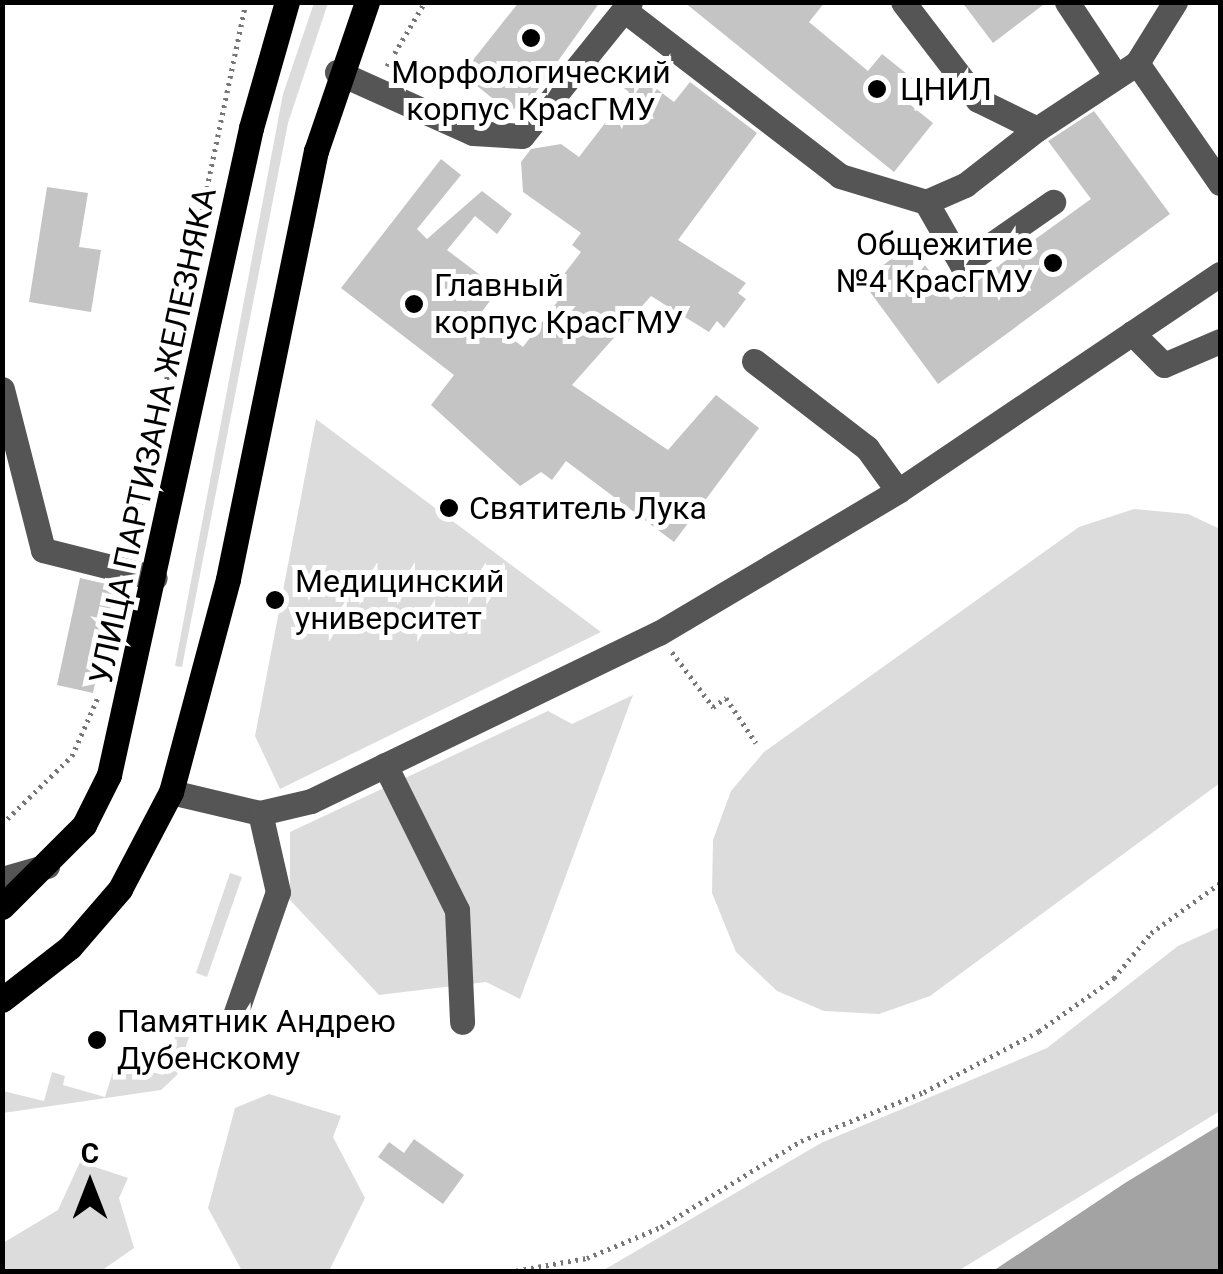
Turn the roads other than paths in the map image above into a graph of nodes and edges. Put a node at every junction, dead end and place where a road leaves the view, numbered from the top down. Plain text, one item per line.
1 (287, 2) edge
2 (367, 2) edge
3 (903, 2) edge
4 (1067, 2) edge
5 (1175, 2) edge
6 (627, 6) edge
7 (1126, 70) junction
8 (337, 72) junction
9 (1037, 129) junction
10 (1220, 184) edge
11 (926, 202) junction
12 (1052, 202) dead end
13 (1220, 274) edge
14 (1132, 332) junction
15 (1220, 341) edge
16 (754, 360) dead end
17 (2, 389) edge
18 (898, 491) junction
19 (155, 578) junction
20 (385, 765) junction
21 (171, 792) junction
22 (260, 813) junction
23 (47, 866) junction
24 (2, 878) edge
25 (2, 908) edge
26 (2, 1000) edge
27 (234, 1018) dead end
28 (462, 1022) dead end

1 - 19 main road, УЛИЦА ПАРТИЗАНА ЖЕЛЕЗНЯКА
2 - 8 main road
3 - 9 street
4 - 7 street
5 - 7 street
6 - 8 street
6 - 11 street
7 - 9 street
7 - 10 street
8 - 21 main road
9 - 11 street
11 - 12 street
13 - 14 street
14 - 15 street
14 - 18 street
16 - 18 street
17 - 19 street
18 - 20 street
19 - 23 main road, УЛИЦА ПАРТИЗАНА ЖЕЛЕЗНЯКА
20 - 22 street
20 - 28 street
21 - 22 street
21 - 26 main road
22 - 27 street
23 - 24 street
23 - 25 main road, УЛИЦА ПАРТИЗАНА ЖЕЛЕЗНЯКА

